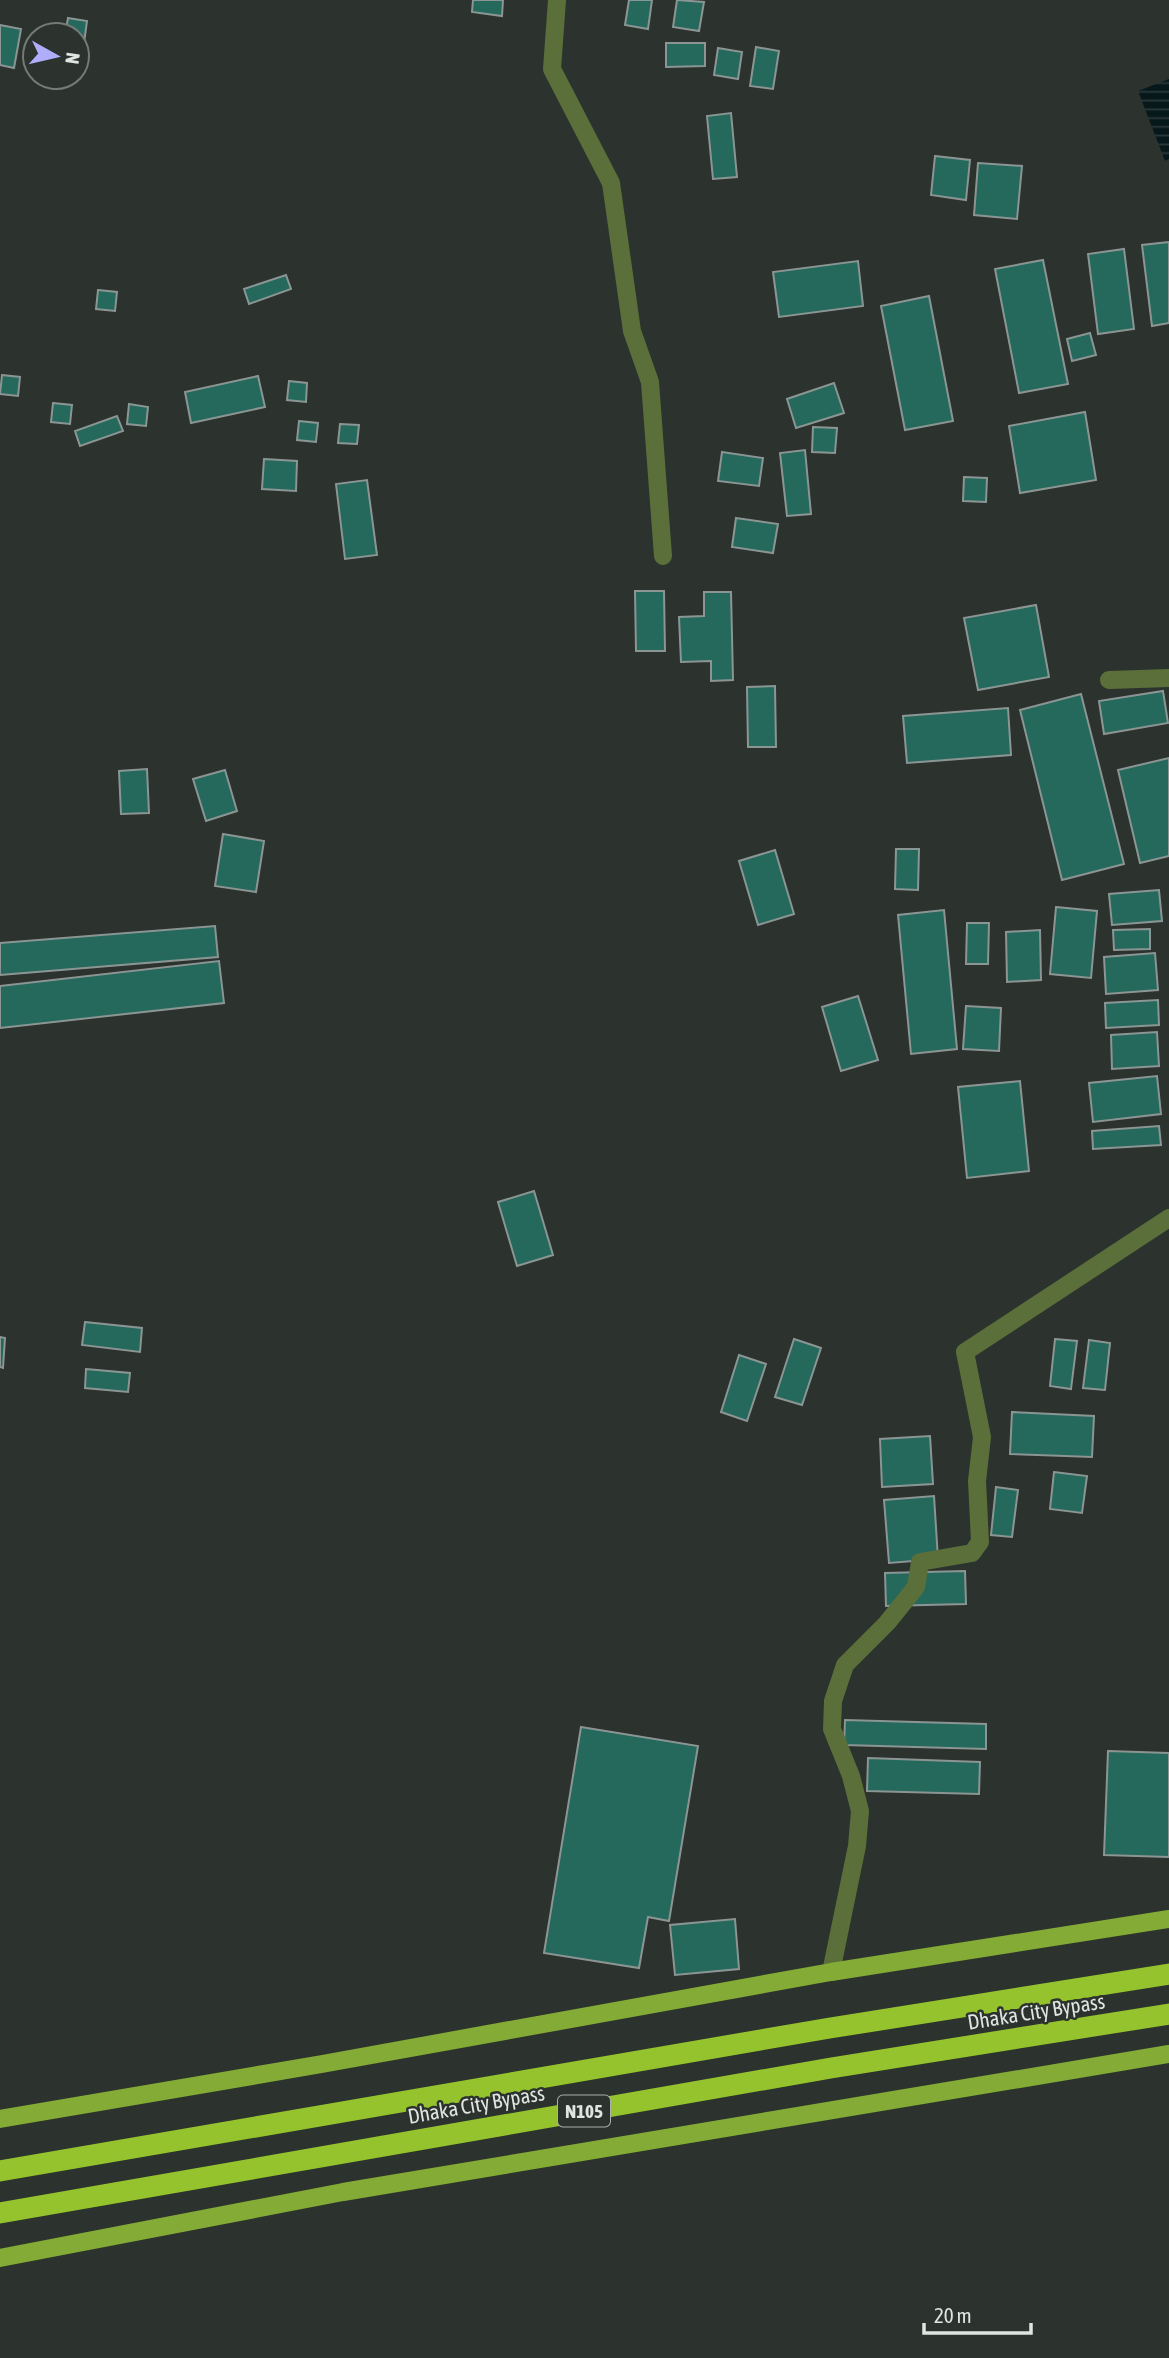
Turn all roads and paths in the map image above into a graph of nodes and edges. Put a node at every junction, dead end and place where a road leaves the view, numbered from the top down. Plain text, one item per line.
1 (557, 0) edge
2 (663, 556) dead end
3 (1169, 678) edge
4 (1109, 680) dead end
5 (1169, 1218) edge
6 (1169, 1919) edge
7 (831, 1972) junction
8 (1169, 1974) edge
9 (1169, 2014) edge
10 (1169, 2054) edge
11 (0, 2119) edge
12 (0, 2171) edge
13 (0, 2213) edge
14 (0, 2258) edge

1 - 2 street
3 - 4 street
5 - 7 street
6 - 7 main road
7 - 11 main road
8 - 12 highway, Dhaka City Bypass / N105
9 - 13 highway, Dhaka City Bypass / N105
10 - 14 main road

